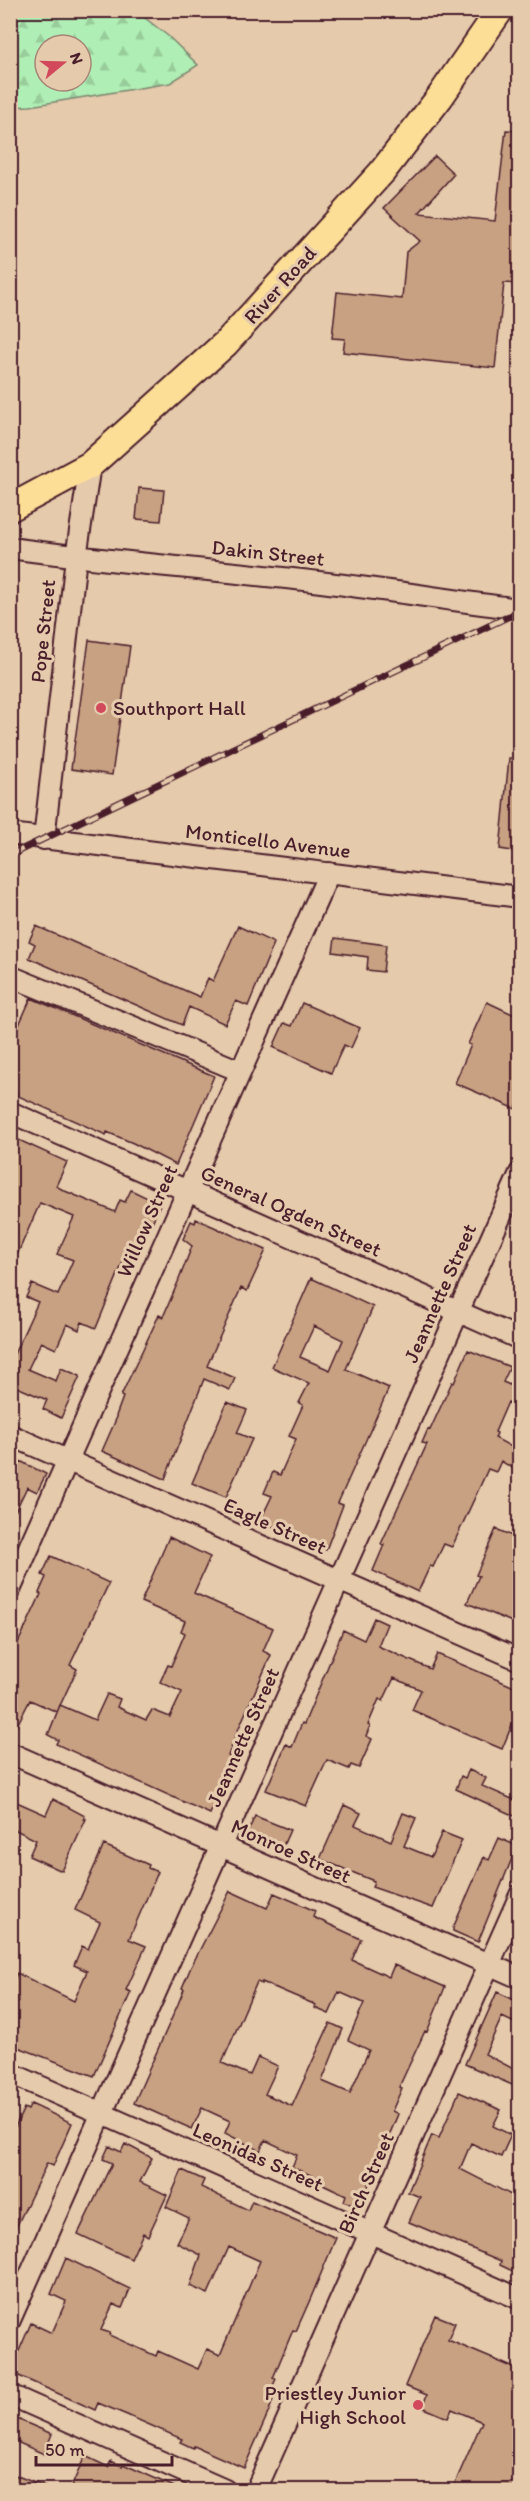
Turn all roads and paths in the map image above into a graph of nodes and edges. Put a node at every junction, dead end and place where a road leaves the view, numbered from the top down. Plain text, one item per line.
1 (500, 10) edge
2 (90, 465) junction
3 (10, 508) edge
4 (10, 548) edge
5 (76, 557) junction
6 (519, 609) edge
7 (10, 834) edge
8 (44, 839) junction
9 (329, 873) junction
10 (519, 897) edge
11 (10, 976) edge
12 (240, 1071) junction
13 (10, 1112) edge
14 (519, 1173) edge
15 (187, 1191) junction
16 (458, 1312) junction
17 (519, 1339) edge
18 (10, 1435) edge
19 (68, 1460) junction
20 (338, 1580) junction
21 (10, 1590) edge
22 (519, 1660) edge
23 (10, 1753) edge
24 (221, 1846) junction
25 (519, 1895) edge
26 (489, 1965) junction
27 (519, 1978) edge
28 (10, 2073) edge
29 (102, 2114) junction
30 (370, 2233) junction
31 (519, 2299) edge
32 (10, 2320) edge
33 (10, 2395) edge
34 (225, 2490) edge
35 (256, 2490) edge

1 - 2 main road, River Road
2 - 3 main road, River Road
2 - 5 street, Pope Street
4 - 5 street, Dakin Street
5 - 6 street, Dakin Street
5 - 8 street, Pope Street
7 - 8 street, Monticello Avenue
8 - 9 street, Monticello Avenue
9 - 10 street, Monticello Avenue
9 - 12 street, Willow Street
11 - 12 street
12 - 15 street, Willow Street
13 - 15 street, General Ogden Street
14 - 16 street, Jeannette Street
15 - 16 street, General Ogden Street
15 - 19 street, Willow Street
16 - 17 street, General Ogden Street
16 - 20 street, Jeannette Street
18 - 19 street, Eagle Street
19 - 20 street, Eagle Street
19 - 21 street, Willow Street
20 - 22 street, Eagle Street
20 - 24 street, Jeannette Street
23 - 24 street, Monroe Street
24 - 26 street, Monroe Street
24 - 29 street, Jeannette Street
25 - 26 street, Birch Street
26 - 27 street, Monroe Street
26 - 30 street, Birch Street
28 - 29 street, Leonidas Street
29 - 30 street, Leonidas Street
29 - 32 street, Jeannette Street
30 - 31 street, Leonidas Street
30 - 35 street, Birch Street
33 - 34 street

